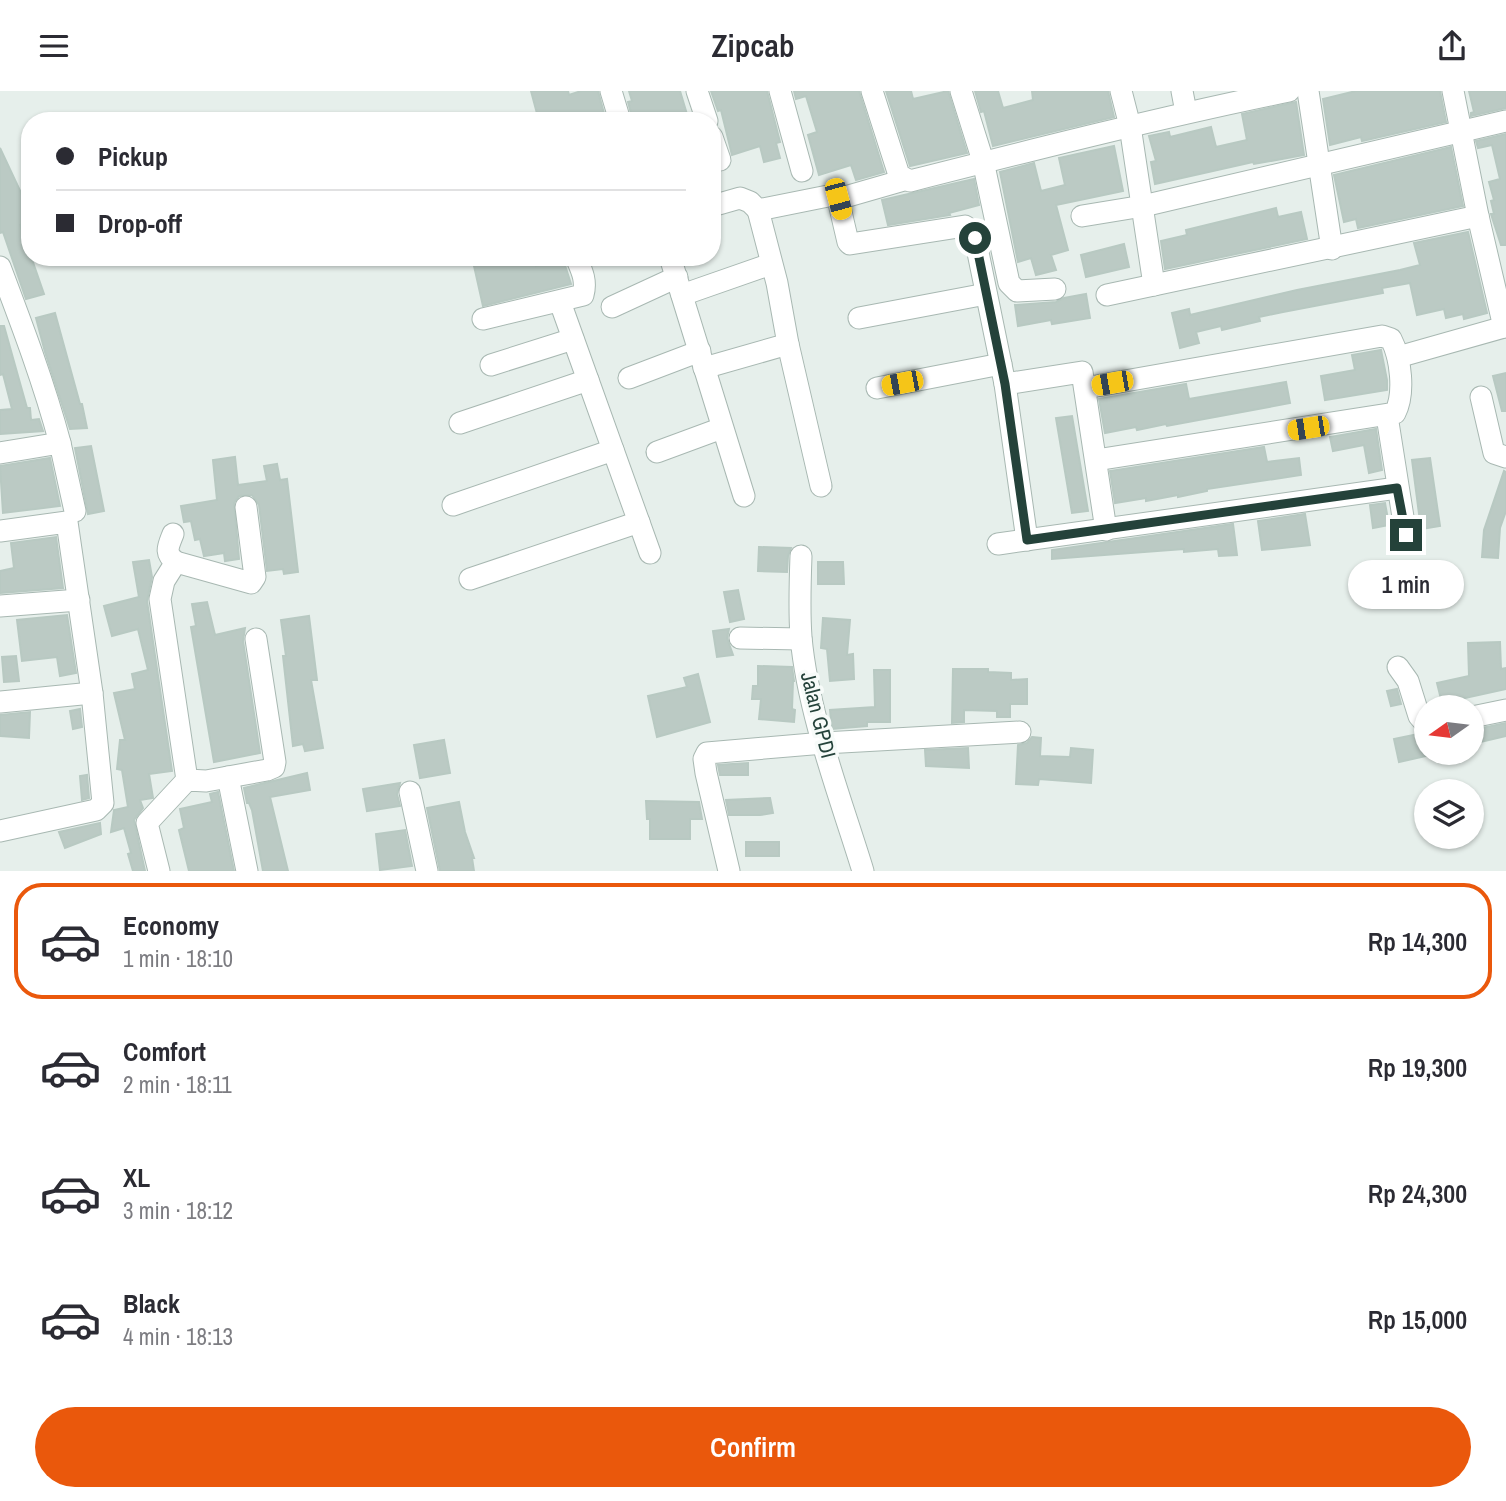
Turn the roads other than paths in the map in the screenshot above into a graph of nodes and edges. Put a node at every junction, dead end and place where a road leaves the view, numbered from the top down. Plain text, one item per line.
1 (611, 91) edge
2 (697, 91) edge
3 (780, 91) edge
4 (872, 91) edge
5 (961, 91) edge
6 (1121, 91) edge
7 (1182, 91) edge
8 (1289, 91) edge
9 (1308, 91) edge
10 (1452, 91) edge
11 (617, 112) edge
12 (704, 112) edge
13 (1186, 112) junction
14 (1506, 121) edge
15 (1130, 125) junction
16 (1462, 131) junction
17 (983, 161) junction
18 (1320, 166) junction
19 (802, 170) dead end
20 (904, 180) junction
21 (838, 199) junction
22 (721, 203) edge
23 (1143, 206) junction
24 (758, 210) junction
25 (1082, 216) dead end
26 (1478, 216) junction
27 (1332, 249) junction
28 (771, 264) junction
29 (580, 266) edge
30 (0, 267) edge
31 (676, 277) edge
32 (1154, 285) junction
33 (1055, 289) dead end
34 (986, 294) junction
35 (1107, 295) dead end
36 (560, 302) junction
37 (612, 307) dead end
38 (859, 318) dead end
39 (10, 319) edge
40 (483, 319) dead end
41 (1505, 327) edge
42 (573, 339) junction
43 (788, 344) junction
44 (1398, 357) junction
45 (702, 360) junction
46 (491, 365) dead end
47 (1003, 374) junction
48 (629, 378) dead end
49 (588, 380) junction
50 (877, 388) dead end
51 (1085, 388) junction
52 (1481, 397) dead end
53 (1387, 416) junction
54 (460, 423) dead end
55 (722, 428) junction
56 (60, 443) junction
57 (613, 450) junction
58 (657, 452) dead end
59 (0, 453) edge
60 (1506, 457) edge
61 (1096, 460) junction
62 (821, 486) dead end
63 (1397, 488) junction
64 (744, 496) dead end
65 (453, 505) dead end
66 (246, 507) dead end
67 (75, 512) dead end
68 (639, 522) junction
69 (1107, 530) junction
70 (0, 531) edge
71 (173, 534) dead end
72 (1406, 535) dead end
73 (1027, 540) junction
74 (998, 544) dead end
75 (650, 553) dead end
76 (801, 556) dead end
77 (171, 571) junction
78 (470, 579) dead end
79 (79, 600) junction
80 (0, 606) edge
81 (740, 638) dead end
82 (257, 639) dead end
83 (801, 639) junction
84 (1398, 667) dead end
85 (92, 694) junction
86 (1414, 700) edge
87 (0, 702) edge
88 (1506, 710) edge
89 (1484, 715) edge
90 (1020, 732) dead end
91 (824, 743) junction
92 (228, 777) junction
93 (187, 780) junction
94 (410, 792) dead end
95 (0, 831) edge
96 (159, 871) edge
97 (247, 871) edge
98 (427, 871) edge
99 (729, 871) edge
100 (863, 871) edge

1 - 11 street
2 - 12 street
3 - 19 street
4 - 20 street
5 - 17 street
6 - 15 street
7 - 13 street
8 - 13 street
9 - 18 street
10 - 16 street
13 - 15 street
14 - 16 street
15 - 17 street
15 - 23 street
16 - 18 street
16 - 26 street
17 - 20 street
17 - 33 street
18 - 23 street
18 - 27 street
20 - 21 street
21 - 24 street
21 - 34 street
22 - 24 street
23 - 25 street
23 - 32 street
24 - 28 street
26 - 27 street
26 - 41 street
27 - 32 street
28 - 31 street
28 - 43 street
29 - 36 street
30 - 39 street
31 - 37 street
31 - 45 street
32 - 35 street
34 - 38 street
34 - 47 street
36 - 40 street
36 - 42 street
39 - 56 street
41 - 44 street
42 - 46 street
42 - 49 street
43 - 45 street
43 - 62 street
44 - 51 street
44 - 53 street
45 - 48 street
45 - 55 street
47 - 50 street
47 - 51 street
47 - 73 street
49 - 54 street
49 - 57 street
51 - 61 street
52 - 60 street
53 - 61 street
53 - 63 street
55 - 58 street
55 - 64 street
56 - 59 street
56 - 67 street
57 - 65 street
57 - 68 street
61 - 69 street
63 - 69 street
63 - 72 street
66 - 77 street
68 - 75 street
68 - 78 street
69 - 73 street
70 - 79 street
71 - 77 street
73 - 74 street
76 - 83 street, Jalan GPDI
77 - 93 street
79 - 80 street
79 - 85 street
81 - 83 street
82 - 92 street
83 - 91 street, Jalan GPDI
84 - 86 street
85 - 87 street
85 - 95 street
88 - 89 street
90 - 91 street
91 - 99 street
91 - 100 street, Jalan GPDI
92 - 93 street
92 - 97 street
93 - 96 street
94 - 98 street

